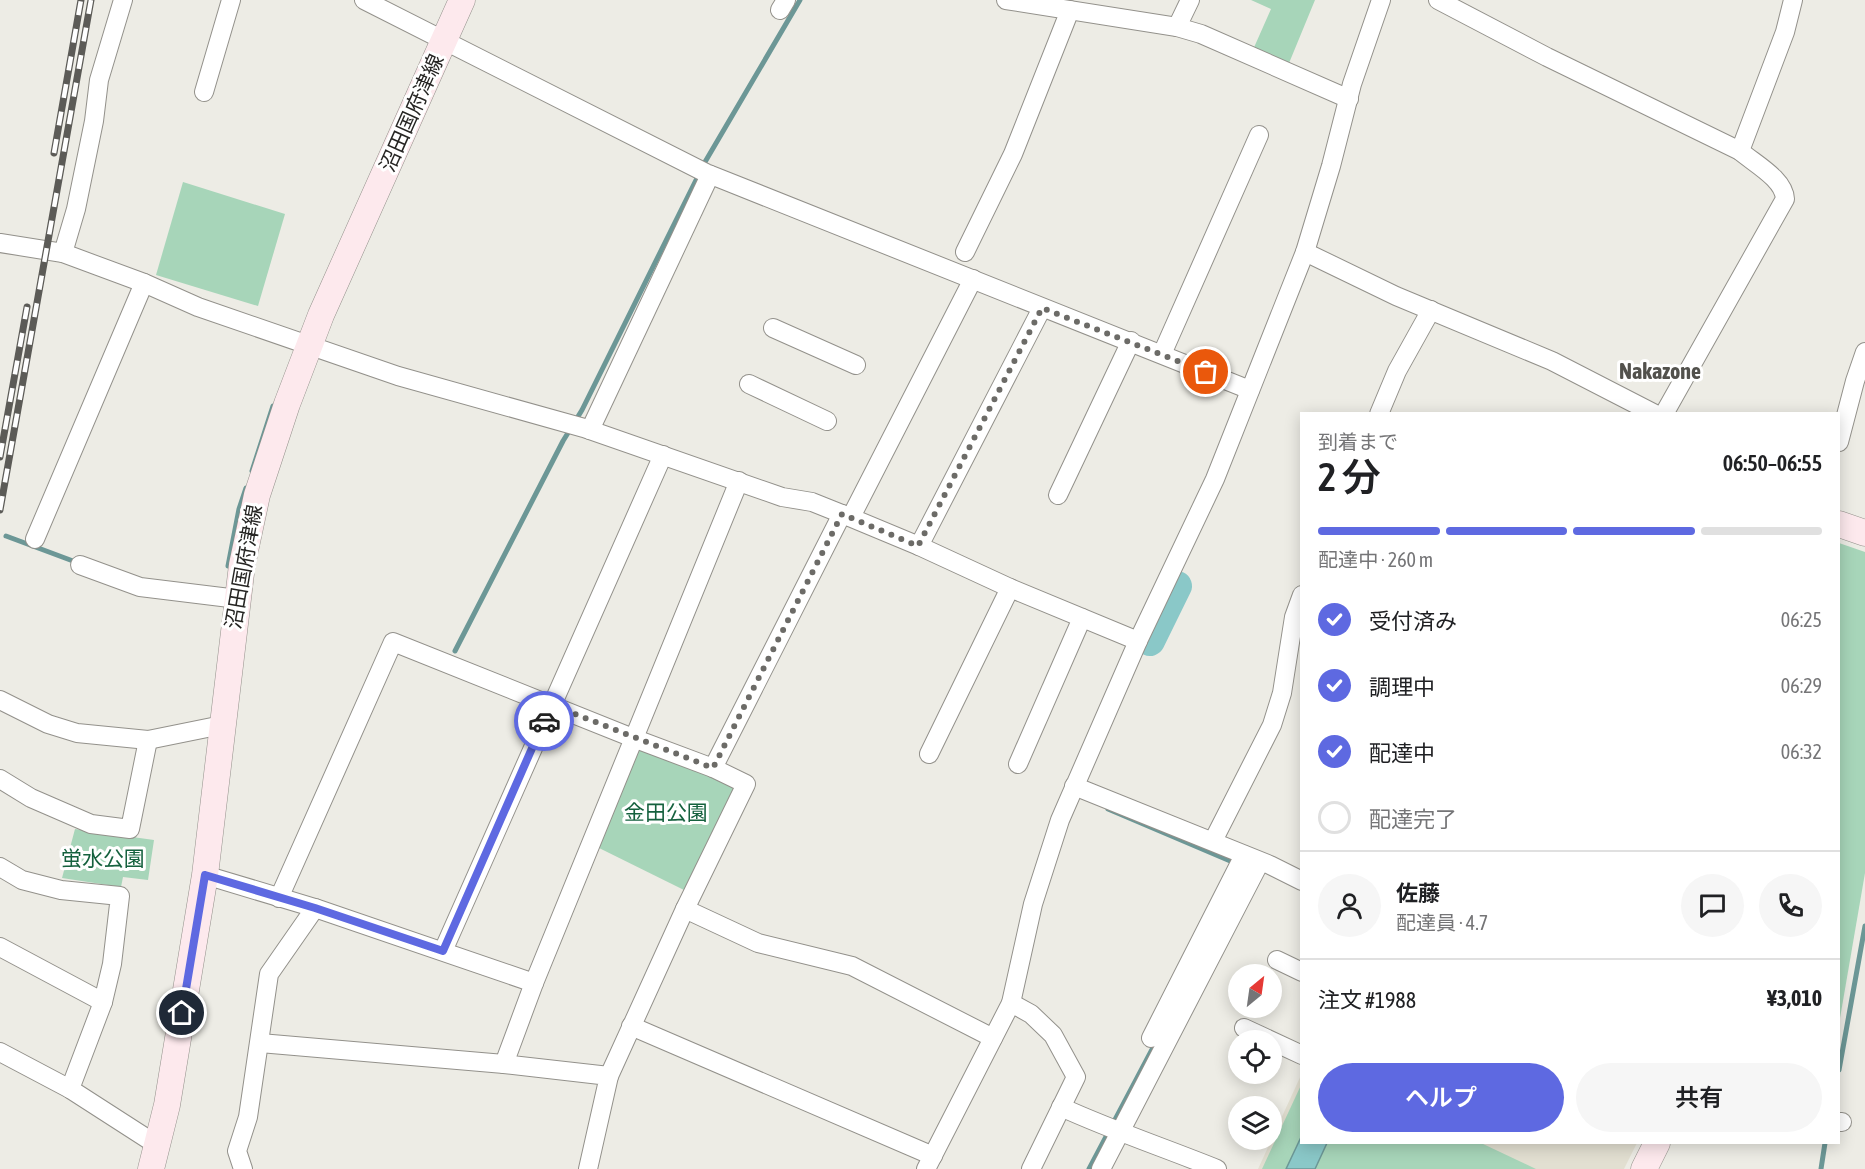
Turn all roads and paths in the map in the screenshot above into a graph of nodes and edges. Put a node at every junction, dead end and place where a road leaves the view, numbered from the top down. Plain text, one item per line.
1 (123, 0) edge
2 (231, 0) edge
3 (364, 0) edge
4 (462, 0) edge
5 (1010, 0) edge
6 (1190, 0) edge
7 (1381, 0) edge
8 (1438, 0) edge
9 (1793, 0) edge
10 (1070, 10) junction
11 (1177, 27) junction
12 (444, 41) junction
13 (204, 92) dead end
14 (1349, 99) junction
15 (1259, 135) dead end
16 (1740, 152) junction
17 (704, 172) junction
18 (0, 243) edge
19 (965, 252) dead end
20 (1305, 252) junction
21 (63, 253) junction
22 (973, 279) junction
23 (144, 283) junction
24 (1042, 308) junction
25 (1431, 310) junction
26 (773, 328) dead end
27 (1131, 341) junction
28 (309, 344) junction
29 (1865, 352) edge
30 (1162, 354) junction
31 (856, 364) dead end
32 (749, 384) dead end
33 (1250, 390) junction
34 (1380, 412) edge
35 (1651, 412) edge
36 (1665, 412) edge
37 (827, 421) dead end
38 (587, 429) junction
39 (1840, 438) edge
40 (663, 455) junction
41 (739, 481) junction
42 (1058, 495) dead end
43 (846, 516) junction
44 (1840, 524) edge
45 (1865, 533) edge
46 (35, 539) dead end
47 (918, 546) junction
48 (80, 565) dead end
49 (1010, 588) junction
50 (238, 599) junction
51 (1300, 600) edge
52 (1082, 618) junction
53 (1138, 641) junction
54 (0, 700) edge
55 (552, 705) junction
56 (222, 725) junction
57 (633, 738) junction
58 (148, 740) junction
59 (929, 754) dead end
60 (1018, 764) dead end
61 (713, 768) junction
62 (0, 779) edge
63 (1074, 786) junction
64 (1214, 841) junction
65 (1247, 862) junction
66 (0, 867) edge
67 (205, 875) junction
68 (1300, 880) edge
69 (279, 898) junction
70 (315, 908) junction
71 (685, 909) junction
72 (0, 946) edge
73 (443, 951) junction
74 (1277, 960) dead end
75 (1300, 971) edge
76 (534, 983) junction
77 (103, 1002) junction
78 (1011, 1003) junction
79 (631, 1026) junction
80 (1244, 1028) dead end
81 (993, 1038) junction
82 (1150, 1038) dead end
83 (260, 1043) junction
84 (0, 1052) edge
85 (1300, 1054) edge
86 (504, 1064) junction
87 (609, 1076) junction
88 (70, 1089) junction
89 (1061, 1107) junction
90 (1121, 1131) junction
91 (1656, 1144) edge
92 (154, 1157) edge
93 (930, 1162) edge
94 (243, 1169) edge
95 (588, 1169) edge
96 (1032, 1169) edge
97 (1101, 1169) edge
98 (1217, 1169) edge
99 (1644, 1169) edge

1 - 21 street
2 - 13 street
3 - 12 street
4 - 12 main road, 沼田国府津線
5 - 10 street
6 - 11 street
7 - 14 street
8 - 16 street
9 - 16 street
10 - 11 street
10 - 19 street
11 - 14 street
12 - 17 street
12 - 28 main road, 沼田国府津線
14 - 20 street
15 - 30 street
16 - 36 street
17 - 22 street
17 - 38 street
18 - 21 street
20 - 25 street
20 - 33 street
21 - 23 street
22 - 24 street
22 - 43 street
23 - 28 street
23 - 46 street
24 - 27 street
24 - 47 street
25 - 34 street
25 - 35 street
26 - 31 street
27 - 30 street
27 - 42 street
28 - 38 street
28 - 50 main road, 沼田国府津線
29 - 39 street
30 - 33 street
32 - 37 street
33 - 53 street
38 - 40 street
40 - 41 street
40 - 55 street
41 - 43 street
41 - 57 street
43 - 47 street
43 - 61 street
44 - 45 main road
47 - 49 street
48 - 50 street
49 - 52 street
49 - 59 street
50 - 56 main road, 沼田国府津線
51 - 64 street
52 - 53 street
52 - 60 street
53 - 63 street
54 - 58 street
55 - 57 street
55 - 69 street
55 - 73 street
56 - 58 street
56 - 67 main road, 沼田国府津線
57 - 61 street
57 - 76 street
58 - 62 street
61 - 71 street
63 - 64 street
63 - 78 street
64 - 65 street
65 - 68 street
65 - 82 street
65 - 90 street
66 - 77 street
67 - 69 street
67 - 92 main road, 沼田国府津線
69 - 70 street
70 - 73 street
70 - 83 street
71 - 79 street
71 - 81 street
72 - 77 street
73 - 76 street
74 - 75 street
76 - 86 street
77 - 88 street
78 - 81 street
78 - 89 street
79 - 87 street
79 - 93 street
80 - 85 street
81 - 93 street
83 - 86 street
83 - 94 street
84 - 88 street
86 - 87 street
87 - 95 street
88 - 92 street
89 - 90 street
89 - 96 street
90 - 97 street
90 - 98 street
91 - 99 main road

